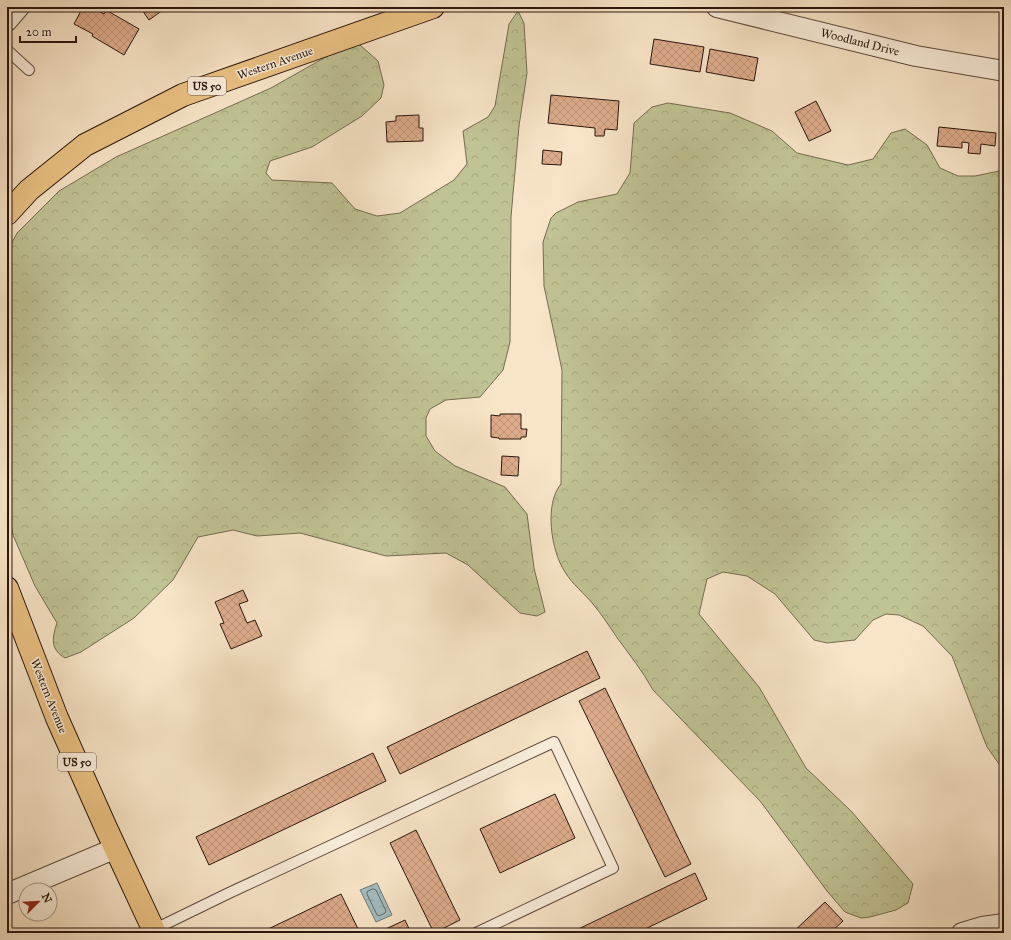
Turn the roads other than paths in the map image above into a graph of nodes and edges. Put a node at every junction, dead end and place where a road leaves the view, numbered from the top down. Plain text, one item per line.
1 (19, 7) edge
2 (433, 7) edge
3 (717, 7) edge
4 (7, 21) edge
5 (7, 50) edge
6 (29, 70) dead end
7 (1004, 71) edge
8 (7, 214) edge
9 (7, 588) edge
10 (116, 848) junction
11 (7, 894) edge
12 (1004, 924) edge
13 (154, 932) edge
14 (476, 933) edge
15 (962, 933) edge

1 - 4 street
2 - 8 main road, Western Avenue / US 50
3 - 7 street, Woodland Drive
5 - 6 lane
9 - 10 main road, Western Avenue / US 50
10 - 11 street
10 - 13 main road, Western Avenue / US 50
12 - 15 street
13 - 14 lane

